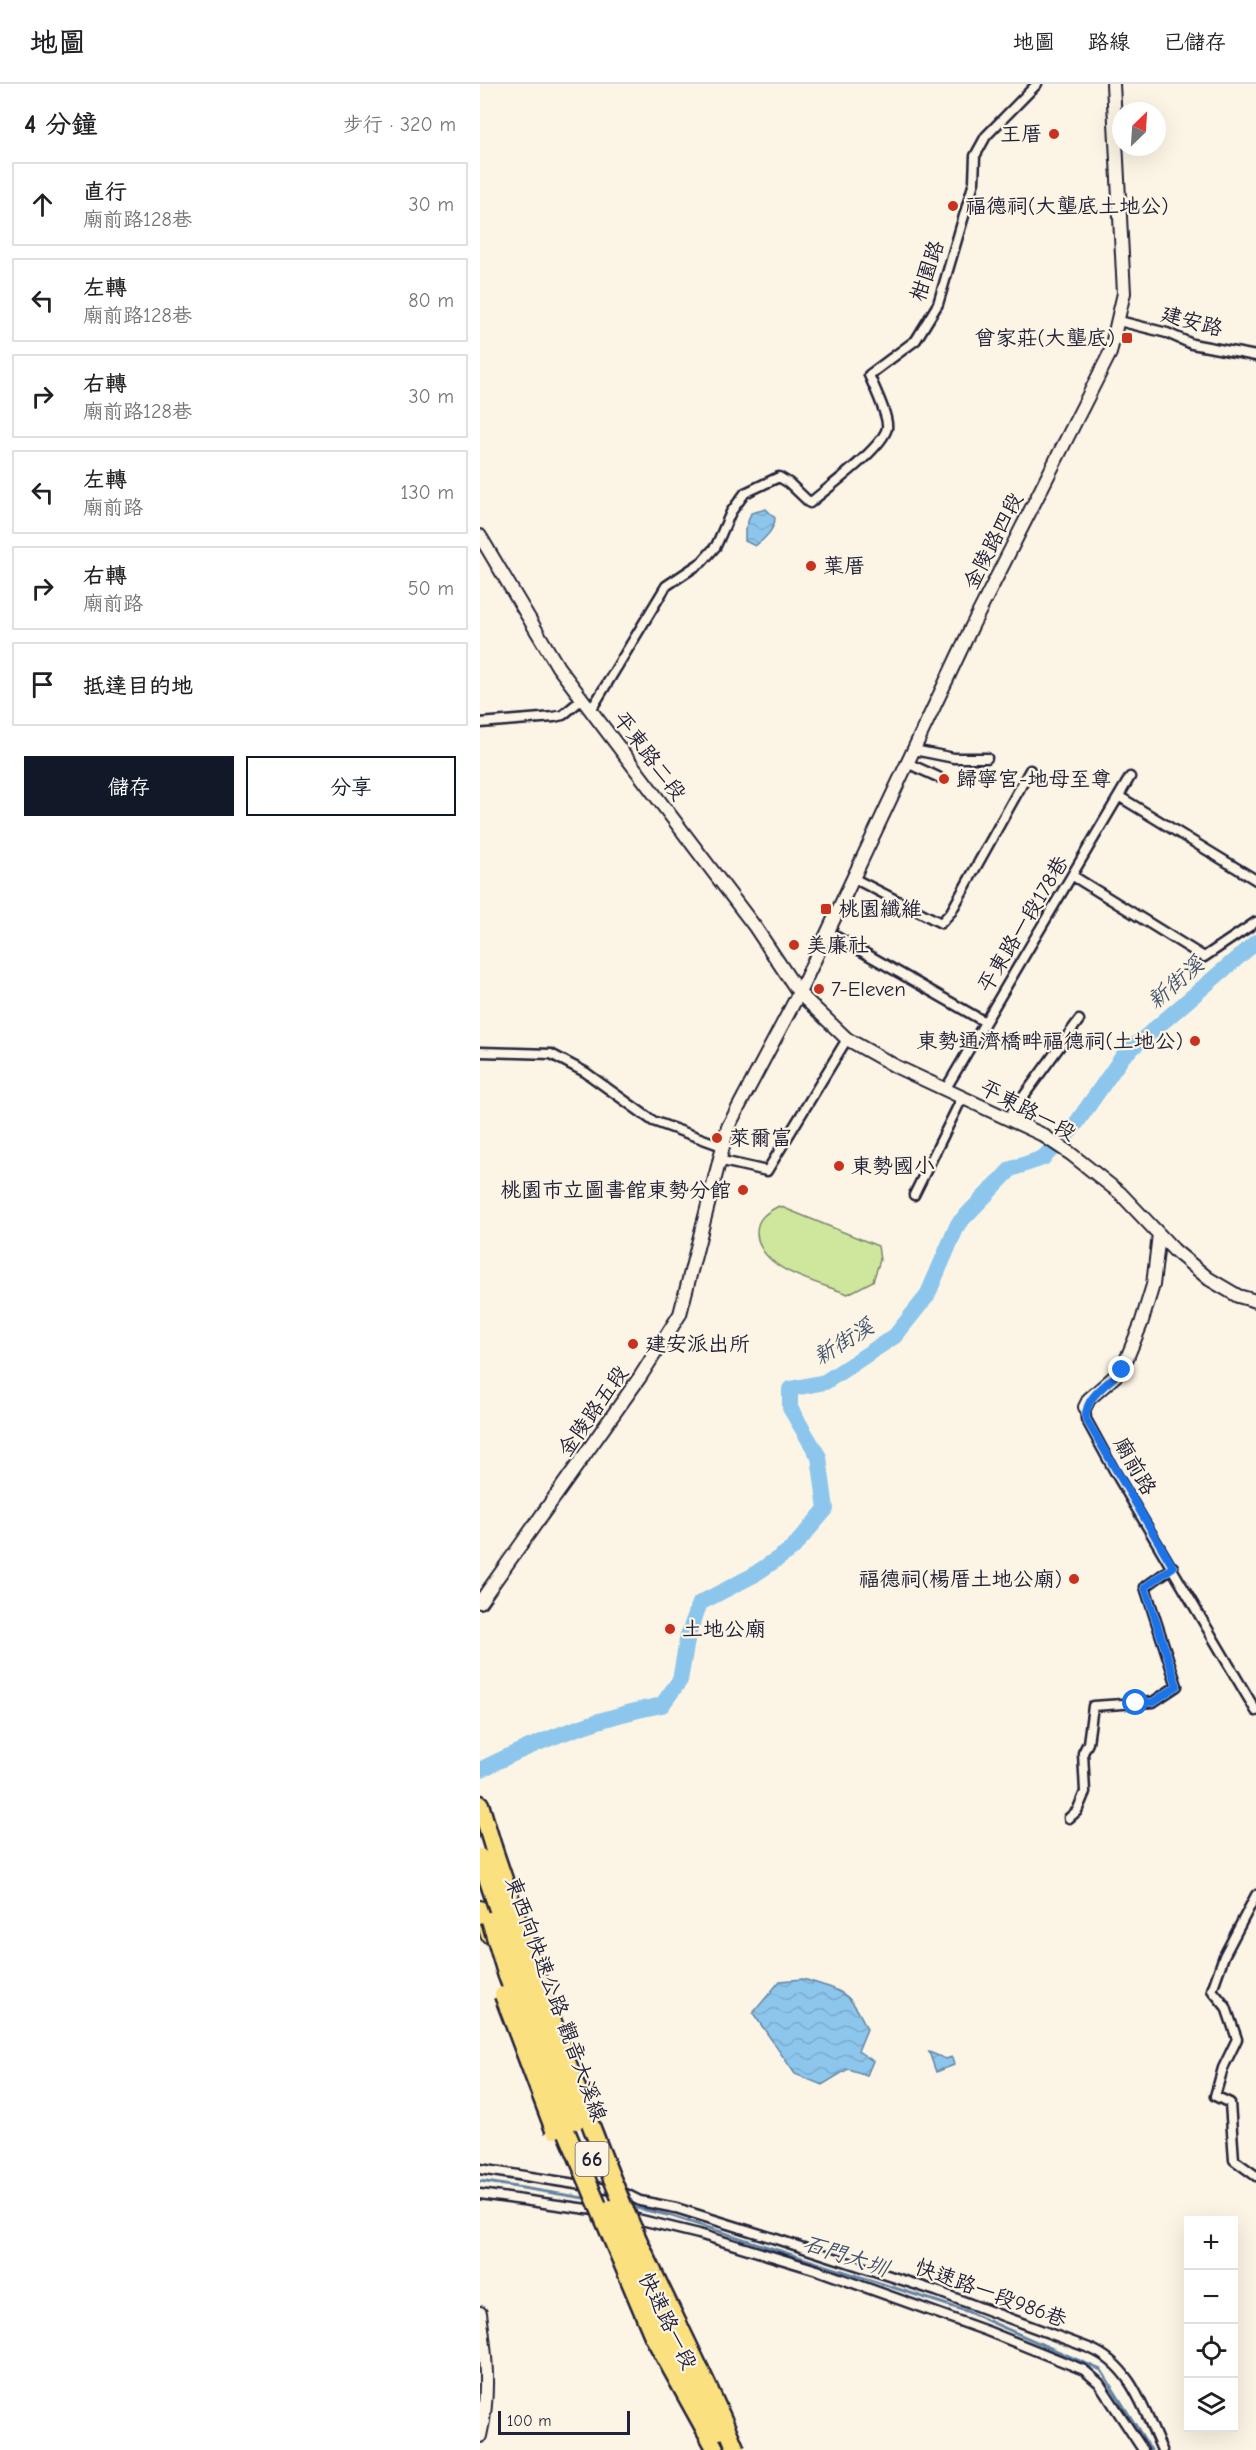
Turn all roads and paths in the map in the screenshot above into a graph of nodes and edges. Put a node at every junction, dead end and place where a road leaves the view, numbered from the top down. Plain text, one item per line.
1 (1037, 84) edge
2 (1113, 84) edge
3 (1119, 321) junction
4 (1256, 357) edge
5 (480, 536) edge
6 (582, 700) junction
7 (591, 710) junction
8 (480, 723) edge
9 (914, 750) junction
10 (987, 758) dead end
11 (907, 763) junction
12 (1030, 770) dead end
13 (938, 777) dead end
14 (1130, 777) dead end
15 (1120, 796) junction
16 (1073, 876) junction
17 (853, 878) junction
18 (1256, 880) edge
19 (1256, 922) edge
20 (828, 932) junction
21 (799, 993) junction
22 (1079, 1020) dead end
23 (985, 1022) junction
24 (847, 1039) junction
25 (480, 1052) edge
26 (945, 1090) junction
27 (962, 1098) junction
28 (1007, 1119) junction
29 (722, 1146) junction
30 (718, 1160) junction
31 (914, 1195) dead end
32 (1159, 1233) junction
33 (1256, 1301) edge
34 (1085, 1407) joint
35 (1173, 1567) junction
36 (480, 1602) edge
37 (1256, 1711) edge
38 (480, 1804) edge
39 (1069, 1818) dead end
40 (480, 1830) edge
41 (486, 1852) edge
42 (480, 1885) edge
43 (1256, 1895) edge
44 (480, 1908) edge
45 (480, 1925) edge
46 (480, 2169) edge
47 (1256, 2176) edge
48 (581, 2186) junction
49 (613, 2192) junction
50 (480, 2194) edge
51 (590, 2208) junction
52 (622, 2214) junction
53 (480, 2313) edge
54 (480, 2436) edge
55 (713, 2450) edge
56 (730, 2450) edge
57 (736, 2450) edge
58 (1143, 2450) edge
59 (1162, 2450) edge

1 - 7 street, 柑園路
2 - 3 main road, 金陵路四段
3 - 4 street, 建安路
3 - 9 main road, 金陵路四段
5 - 6 main road, 平東路二段
6 - 7 main road, 平東路二段
6 - 8 street
7 - 21 main road, 平東路二段
9 - 10 street
9 - 11 main road, 金陵路四段
11 - 13 street
11 - 17 main road, 金陵路四段
12 - 17 street
14 - 15 street, 平東路一段178巷
15 - 16 street, 平東路一段178巷
15 - 18 street
16 - 19 street
16 - 23 street, 平東路一段178巷
17 - 20 main road, 金陵路四段
20 - 21 main road, 金陵路四段
20 - 23 street
21 - 24 main road, 平東路一段
21 - 29 main road, 金陵路五段
22 - 28 street
23 - 26 street, 平東路一段178巷
24 - 26 main road, 平東路一段
24 - 30 street
25 - 29 street
26 - 27 main road, 平東路一段
27 - 28 main road, 平東路一段
27 - 31 street
28 - 32 main road, 平東路一段
29 - 30 main road, 金陵路五段
30 - 36 main road, 金陵路五段
32 - 33 main road, 平東路一段
32 - 34 main road, 廟前路
34 - 35 street, 廟前路
35 - 37 street, 廟前路
35 - 39 street
38 - 41 highway
40 - 49 main road, 66
41 - 56 highway, 東西向快速公路 觀音大溪線 / 66, bridge
41 - 57 highway, bridge
42 - 55 highway, 東西向快速公路 觀音大溪線 / 66, bridge
43 - 47 street
44 - 48 main road, 66
45 - 55 highway, bridge
46 - 48 street, 快速路一段986巷
48 - 49 street, 快速路一段986巷
48 - 51 main road, 66, bridge
49 - 52 main road, 66
49 - 59 street, 快速路一段986巷
50 - 51 street, 快速路一段986巷
51 - 52 street, 快速路一段986巷
51 - 55 main road, 快速路一段 / 66
52 - 57 main road, 快速路一段 / 66
52 - 58 street, 快速路一段986巷
53 - 54 main road

